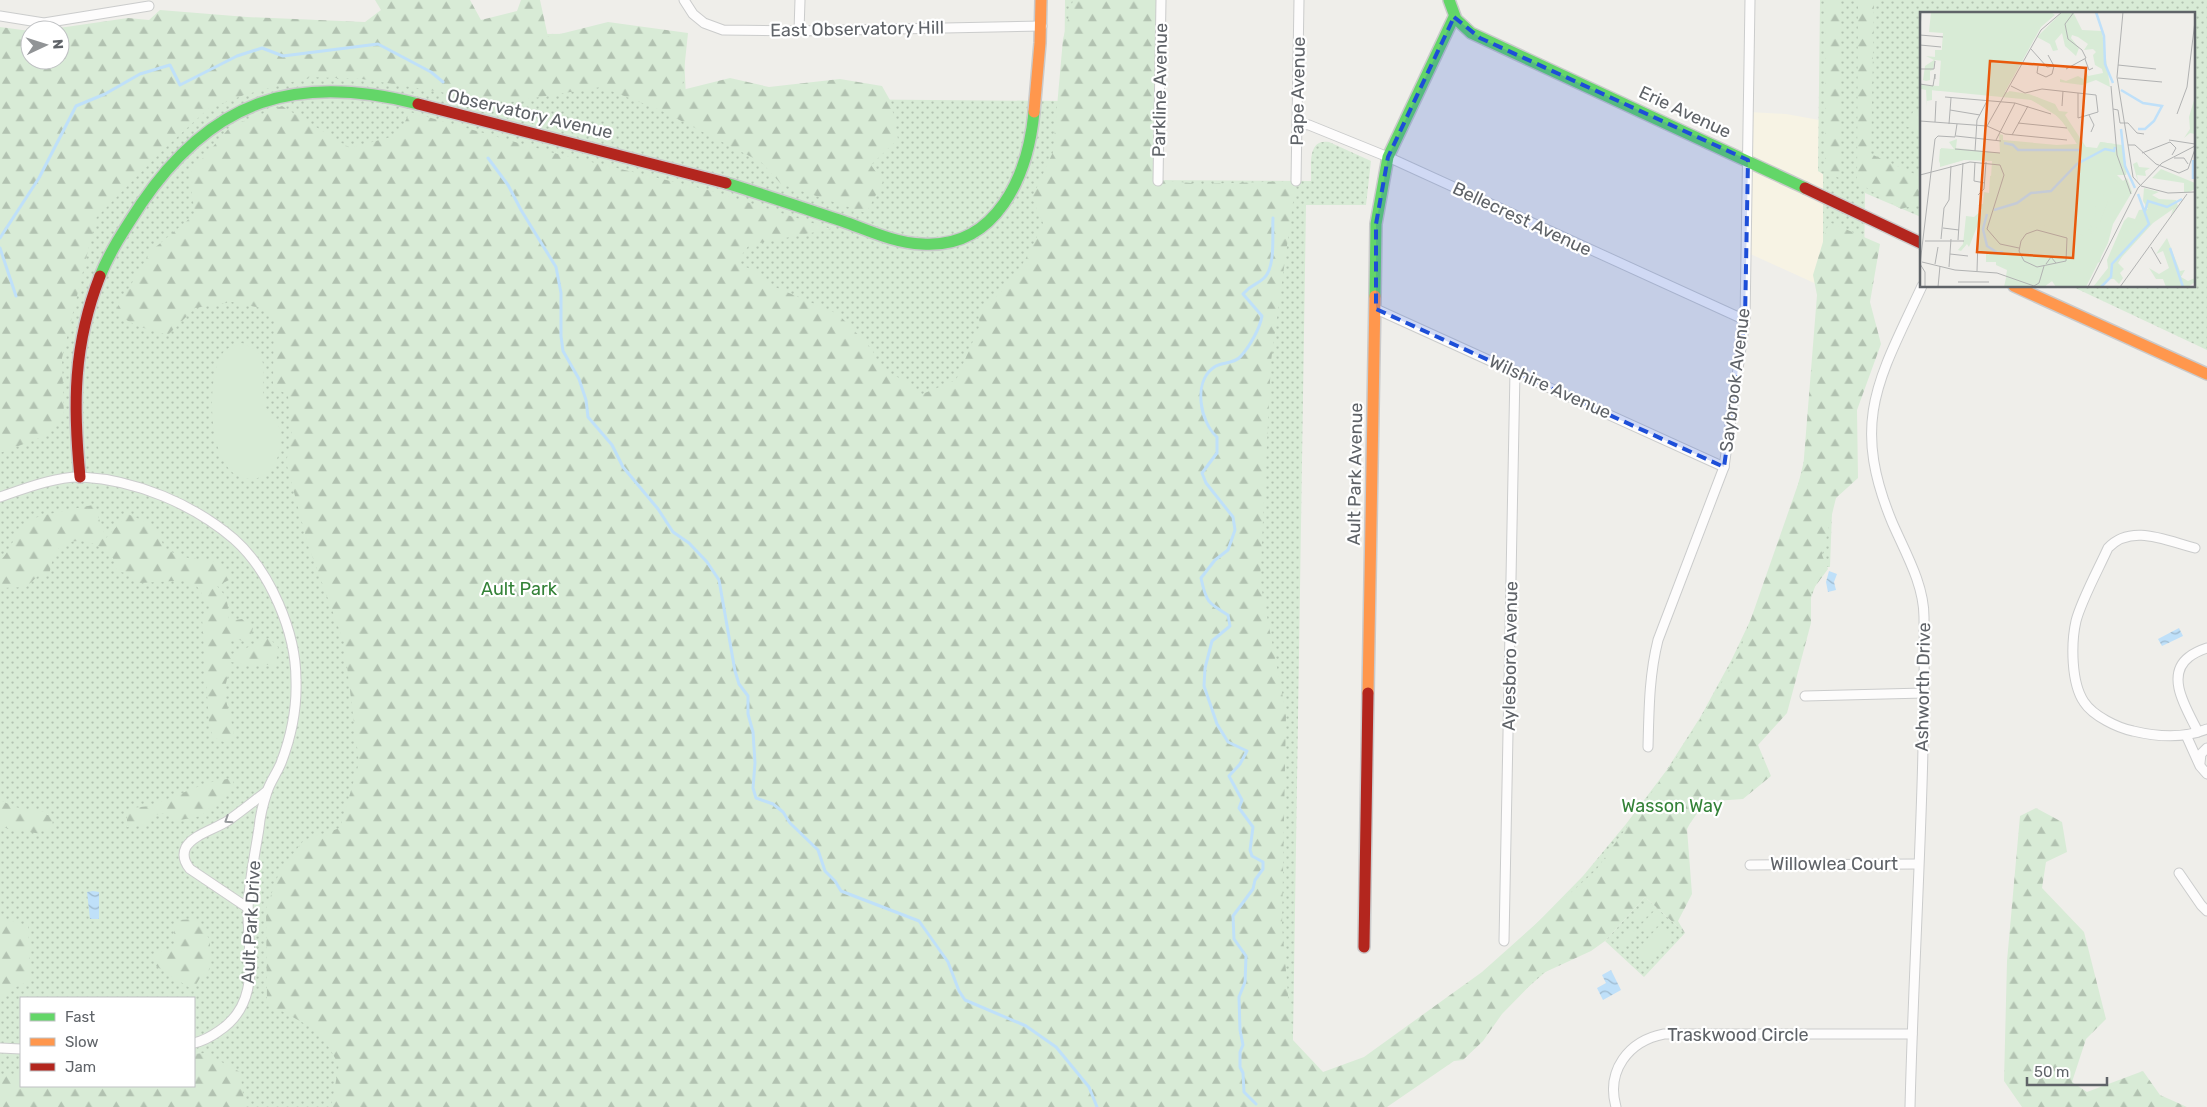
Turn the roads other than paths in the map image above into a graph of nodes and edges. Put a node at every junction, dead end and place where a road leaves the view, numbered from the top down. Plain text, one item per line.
1 (684, 0) edge
2 (800, 0) edge
3 (1041, 0) edge
4 (1162, 0) edge
5 (1299, 0) edge
6 (1449, 0) edge
7 (1750, 0) edge
8 (149, 6) dead end
9 (0, 16) edge
10 (1454, 18) junction
11 (1042, 26) junction
12 (799, 31) junction
13 (1298, 124) junction
14 (1388, 157) junction
15 (1748, 160) junction
16 (1158, 181) dead end
17 (1296, 181) dead end
18 (1920, 243) edge
19 (1921, 288) edge
20 (2018, 288) edge
21 (1376, 308) junction
22 (1745, 320) junction
23 (1515, 371) junction
24 (2207, 374) edge
25 (1724, 466) junction
26 (80, 477) junction
27 (0, 497) edge
28 (2194, 548) dead end
29 (2207, 648) edge
30 (1924, 693) junction
31 (1805, 696) dead end
32 (2202, 730) edge
33 (2186, 735) junction
34 (1648, 747) dead end
35 (2207, 748) edge
36 (2200, 766) junction
37 (2207, 774) edge
38 (267, 791) junction
39 (1750, 864) dead end
40 (1918, 864) junction
41 (2179, 873) dead end
42 (248, 908) junction
43 (2207, 910) edge
44 (1504, 941) dead end
45 (1364, 947) dead end
46 (1912, 1034) junction
47 (195, 1042) edge
48 (0, 1048) edge
49 (20, 1049) edge
50 (1616, 1107) edge
51 (1910, 1107) edge

1 - 12 street, East Observatory Hill
2 - 12 street
3 - 11 street, Observatory Avenue
4 - 16 street, Parkline Avenue
5 - 13 street, Pape Avenue
6 - 10 street
7 - 15 street, Saybrook Avenue
8 - 9 street
10 - 14 street, Ault Park Avenue
10 - 15 street, Erie Avenue
11 - 12 street, East Observatory Hill
11 - 26 street, Observatory Avenue
13 - 14 street, Bellecrest Avenue
13 - 17 street, Pape Avenue
14 - 21 street, Ault Park Avenue
14 - 22 street, Bellecrest Avenue
15 - 18 street, Erie Avenue
15 - 22 street, Saybrook Avenue
19 - 30 street, Ashworth Drive
20 - 24 street
21 - 23 street, Wilshire Avenue
21 - 45 street, Ault Park Avenue
22 - 25 street, Saybrook Avenue
23 - 25 street, Wilshire Avenue
23 - 44 street, Aylesboro Avenue
25 - 34 street, Saybrook Avenue
26 - 27 street, Ault Park Drive
26 - 38 street, Ault Park Drive
28 - 33 street
29 - 32 street
30 - 31 street
30 - 40 street, Ashworth Drive
32 - 33 street
33 - 36 street
35 - 36 street
36 - 37 street
38 - 42 street, Ault Park Drive
38 -> 42 street
39 - 40 street, Willowlea Court
40 - 46 street, Ashworth Drive
41 - 43 street
42 - 47 street, Ault Park Drive
46 - 50 street, Traskwood Circle
46 - 51 street, Ashworth Drive
48 - 49 street

